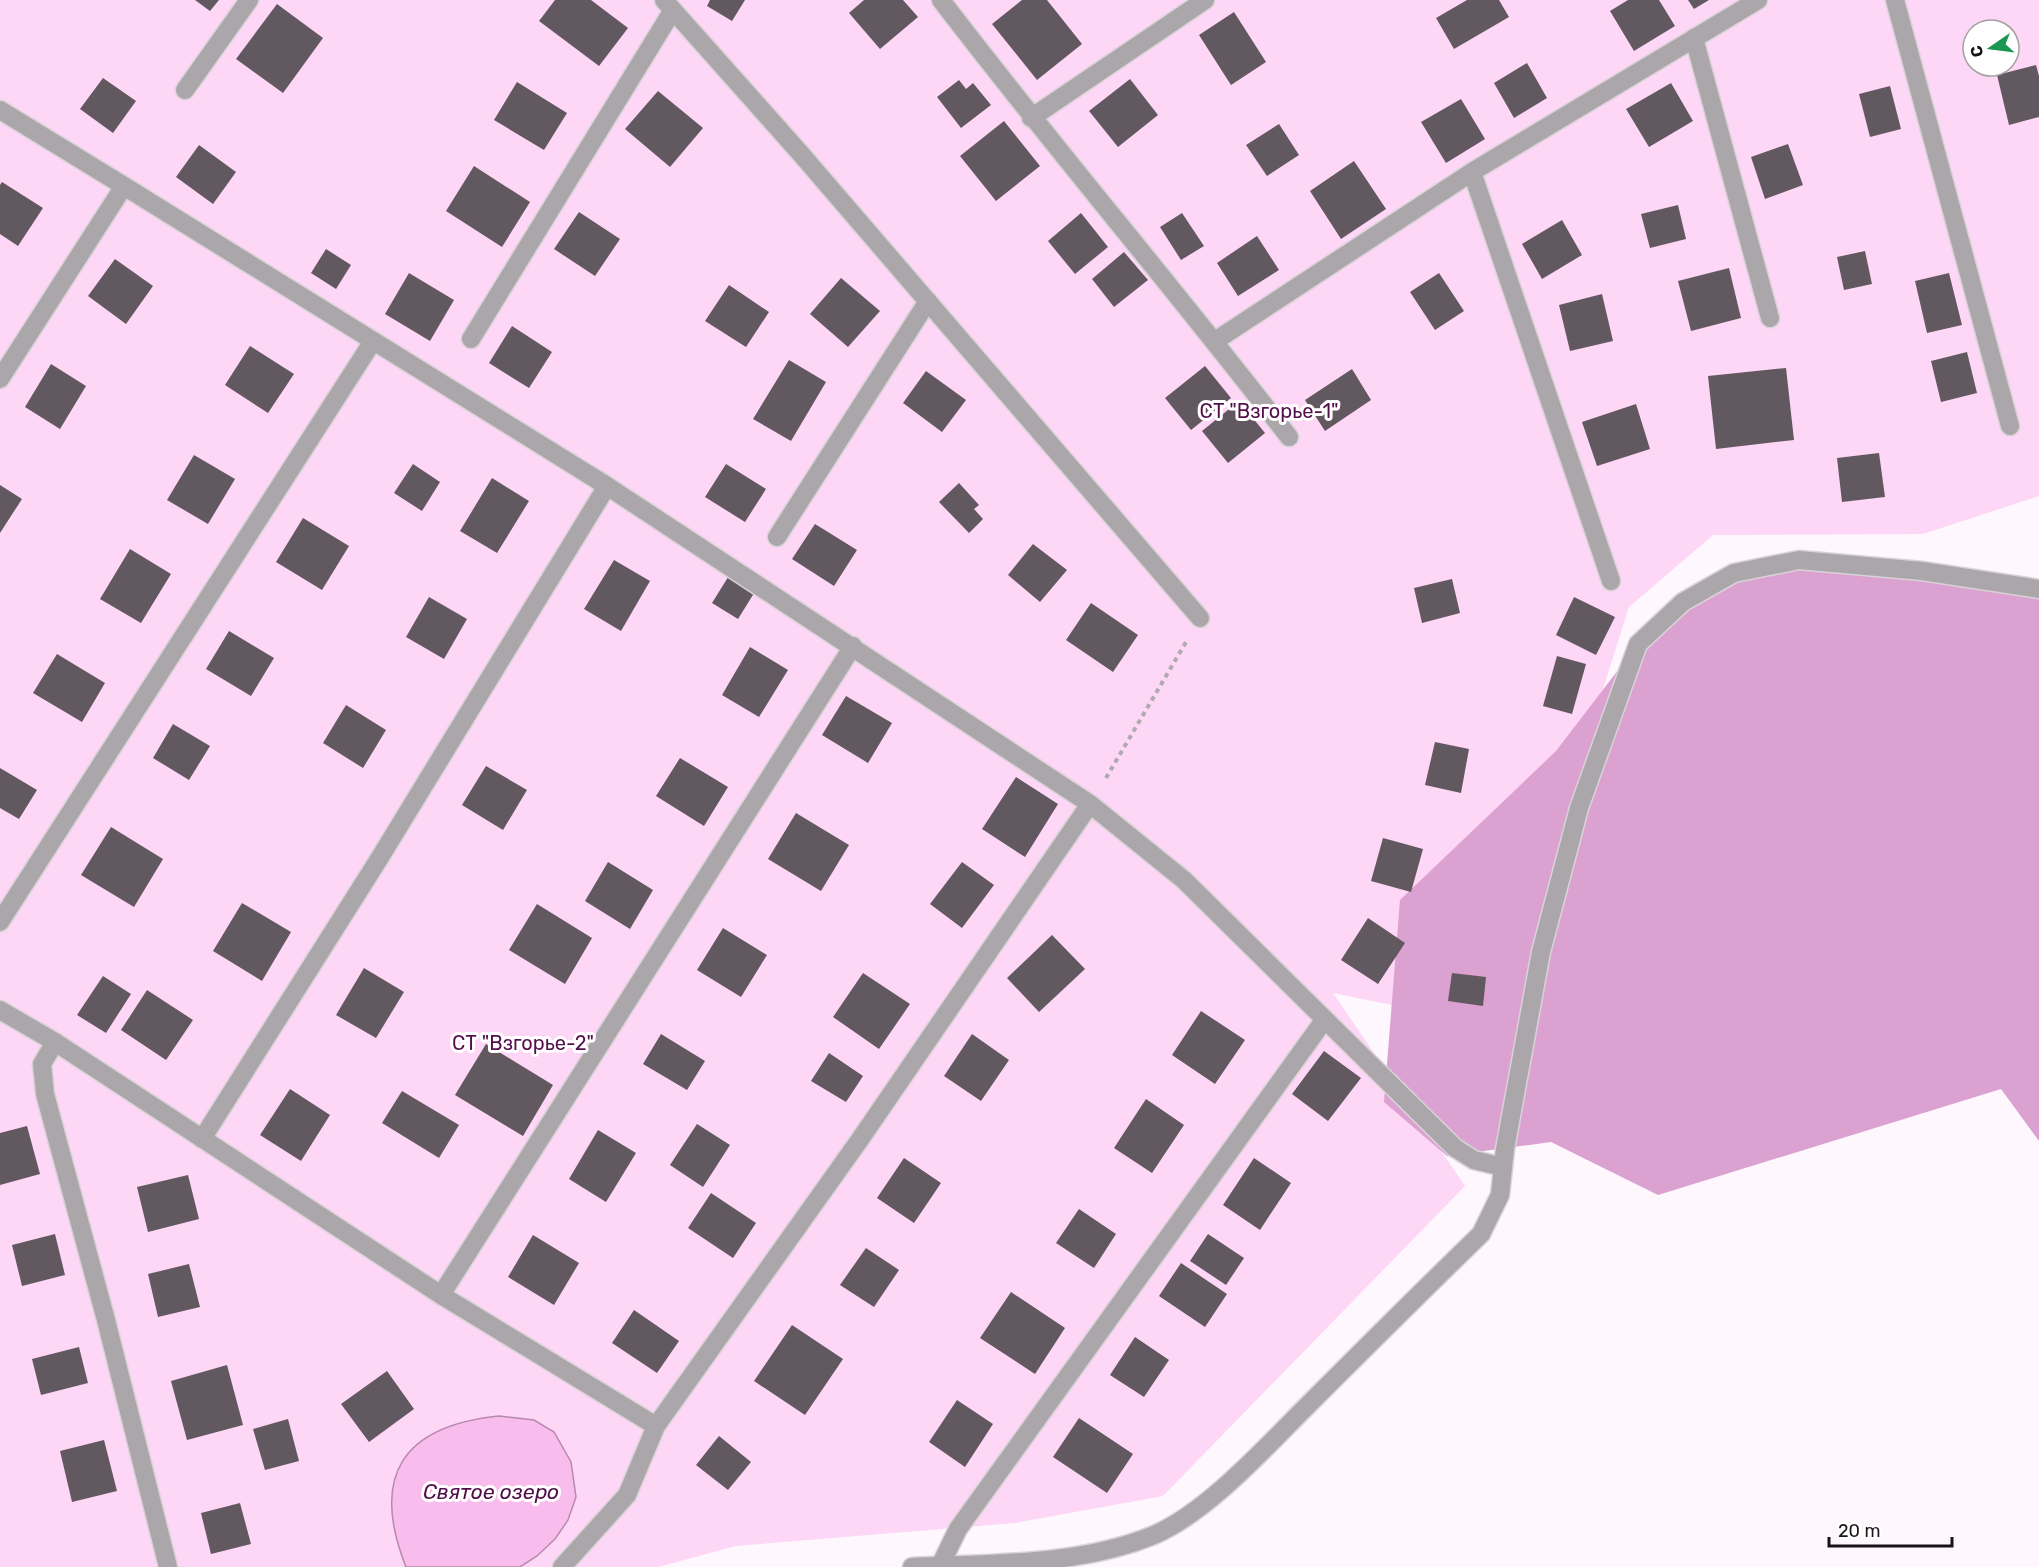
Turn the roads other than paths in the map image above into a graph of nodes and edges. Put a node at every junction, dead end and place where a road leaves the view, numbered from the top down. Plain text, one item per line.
1 (249, 0) edge
2 (941, 0) edge
3 (1205, 0) edge
4 (1758, 0) edge
5 (1895, 0) edge
6 (668, 5) edge
7 (1694, 38) junction
8 (185, 90) dead end
9 (0, 110) edge
10 (1031, 118) junction
11 (1472, 172) junction
12 (124, 186) junction
13 (928, 301) junction
14 (1770, 318) dead end
15 (471, 339) dead end
16 (373, 341) junction
17 (1215, 341) junction
18 (0, 379) edge
19 (2010, 426) dead end
20 (1289, 437) dead end
21 (607, 486) junction
22 (777, 537) dead end
23 (1611, 581) dead end
24 (2039, 589) edge
25 (1200, 618) road end
26 (853, 646) junction
27 (1090, 804) junction
28 (0, 922) edge
29 (0, 1011) edge
30 (1325, 1019) junction
31 (55, 1042) junction
32 (202, 1139) junction
33 (1503, 1167) junction
34 (441, 1296) junction
35 (656, 1426) junction
36 (940, 1566) edge
37 (168, 1567) edge
38 (562, 1567) edge
39 (912, 1567) edge

1 - 8 street
2 - 10 street
3 - 10 street
4 - 7 street
5 - 19 street
6 - 13 street
6 - 15 street
7 - 11 street
7 - 14 street
9 - 12 street
10 - 17 street
11 - 17 street
11 - 23 street
12 - 16 street
12 - 18 street
13 - 22 street
13 - 25 street
16 - 21 street
16 - 28 street
17 - 20 street
21 - 26 street
21 - 32 street
24 - 33 street
26 - 27 street
26 - 34 street
27 - 30 street
27 - 35 street
29 - 31 street
30 - 33 street
30 - 36 street
31 - 32 street
31 - 37 street
32 - 34 street
33 - 36 street
34 - 35 street
35 - 38 street
36 - 39 street

